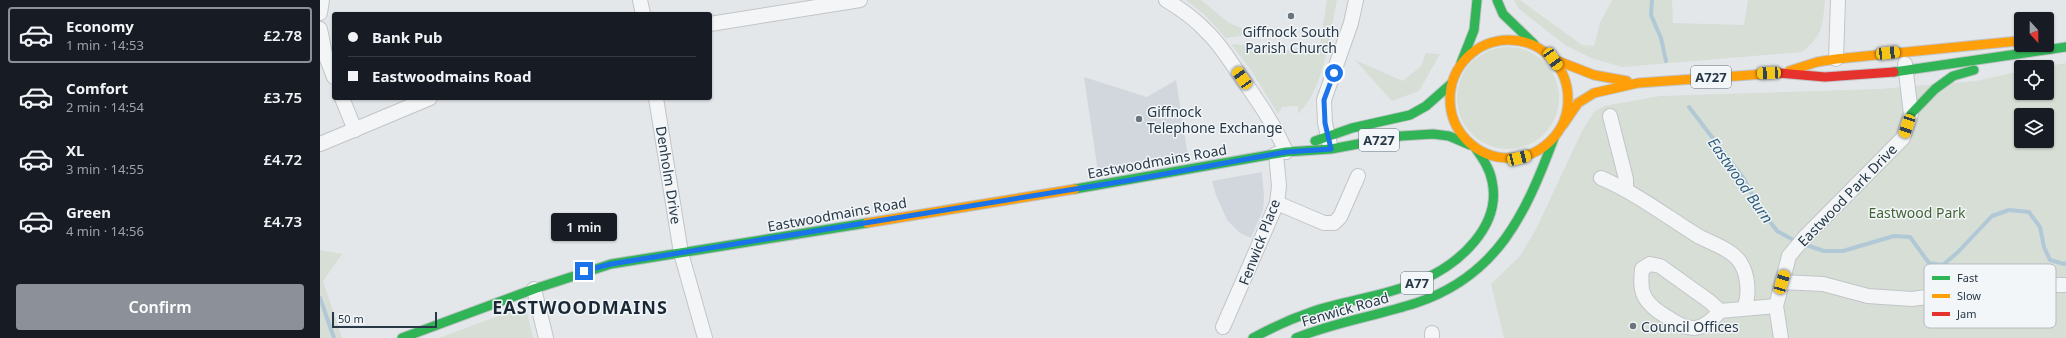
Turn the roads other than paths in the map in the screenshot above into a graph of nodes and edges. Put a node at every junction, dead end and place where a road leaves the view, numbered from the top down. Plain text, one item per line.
1 (322, 0) edge
2 (640, 0) edge
3 (860, 0) edge
4 (1166, 0) edge
5 (1356, 0) edge
6 (1477, 0) edge
7 (1497, 0) edge
8 (1838, 0) edge
9 (643, 12) edge
10 (320, 13) edge
11 (712, 24) edge
12 (320, 30) edge
13 (2014, 42) edge
14 (2054, 43) edge
15 (2066, 45) edge
16 (1535, 46) junction
17 (2054, 48) edge
18 (1903, 52) junction
19 (2034, 52) joint
20 (1553, 59) junction
21 (1836, 59) junction
22 (1461, 64) junction
23 (1907, 71) junction
24 (332, 72) edge
25 (1784, 73) junction
26 (1638, 82) junction
27 (1451, 84) junction
28 (343, 100) edge
29 (425, 100) edge
30 (656, 100) edge
31 (1911, 114) junction
32 (1610, 116) dead end
33 (1563, 125) junction
34 (355, 130) junction
35 (1554, 138) junction
36 (1330, 142) junction
37 (320, 144) edge
38 (1473, 147) junction
39 (1281, 153) junction
40 (1358, 176) dead end
41 (1601, 178) dead end
42 (1626, 189) junction
43 (1277, 202) junction
44 (681, 253) junction
45 (1782, 282) junction
46 (534, 289) junction
47 (1924, 297) edge
48 (1776, 306) junction
49 (1744, 308) junction
50 (1720, 311) junction
51 (1223, 327) dead end
52 (402, 338) edge
53 (546, 338) edge
54 (704, 338) edge
55 (1253, 338) edge
56 (1296, 338) edge
57 (1781, 338) edge

1 - 10 street
2 - 9 street
3 - 11 street
4 - 39 street, Fenwick Place
5 - 36 street
6 - 22 main road
7 - 16 main road
8 - 21 street
12 - 24 street
13 - 18 main road, A727
14 - 15 main road
15 - 17 main road
16 - 20 main road
16 - 22 main road
18 - 21 main road, A727
18 - 23 street, Eastwood Park Drive
19 - 23 main road
19 - 31 main road
20 - 26 main road, A727
20 - 33 main road
21 - 25 main road, A727
22 - 27 main road
23 - 25 main road
23 - 31 street, Eastwood Park Drive
25 - 26 main road, A727
26 - 33 main road, A727
27 - 36 main road, Eastwoodmains Road / A727
27 - 38 main road
28 - 34 street
29 - 34 street
30 - 44 street, Denholm Drive
31 - 45 street, Eastwood Park Drive
32 - 42 street
33 - 35 main road
34 - 37 street
35 - 38 main road
35 - 56 main road, Fenwick Road / A77
36 - 38 main road, Eastwoodmains Road / A727
36 - 39 main road, Eastwoodmains Road / A727
36 - 39 main road, Eastwoodmains Road / A727
38 - 55 main road, Fenwick Road / A77
39 - 43 street, Fenwick Place
39 - 44 main road, Eastwoodmains Road / A727
40 - 43 street
41 - 42 street
42 - 49 street
43 - 51 street, Fenwick Place
44 - 46 main road, Eastwoodmains Road / A727
44 - 54 street, Denholm Drive
45 - 47 street
45 - 48 street, Eastwood Park Drive
46 - 52 main road, Eastwoodmains Road / A727
46 - 53 street
48 - 49 street
48 - 57 street, Eastwood Park Drive
49 - 50 street
50 - 50 street

